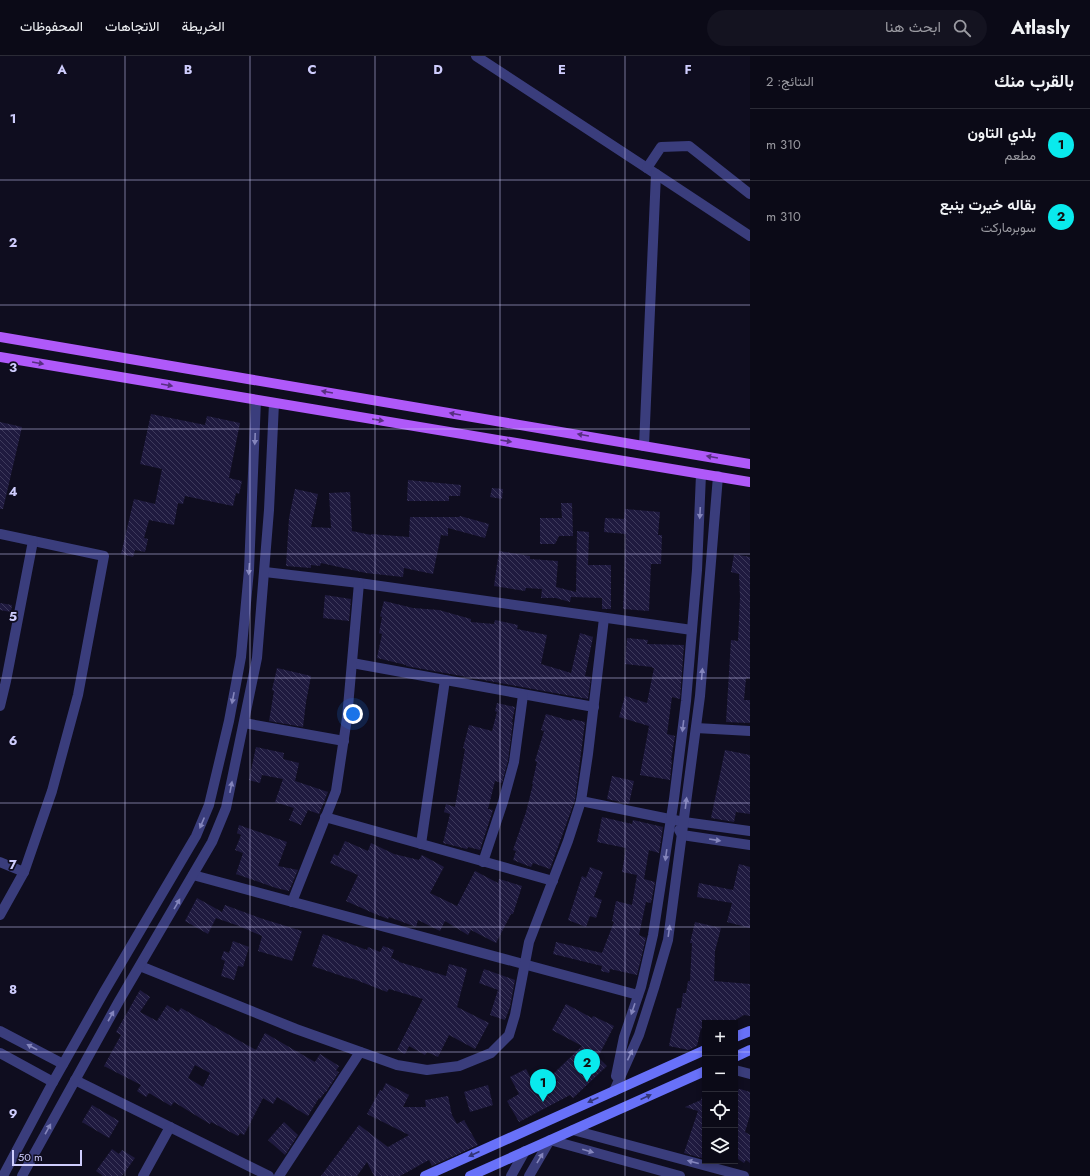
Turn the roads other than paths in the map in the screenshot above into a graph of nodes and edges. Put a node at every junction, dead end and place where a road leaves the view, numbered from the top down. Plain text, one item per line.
1 (476, 56) edge
2 (647, 168) junction
3 (656, 174) junction
4 (750, 194) edge
5 (750, 236) edge
6 (0, 337) edge
7 (0, 357) edge
8 (256, 400) junction
9 (274, 403) junction
10 (644, 446) junction
11 (750, 464) edge
12 (702, 474) junction
13 (718, 476) junction
14 (750, 482) edge
15 (0, 534) edge
16 (33, 541) junction
17 (265, 572) junction
18 (359, 583) junction
19 (604, 618) junction
20 (692, 630) junction
21 (352, 663) junction
22 (445, 680) junction
23 (523, 695) junction
24 (0, 706) edge
25 (594, 707) junction
26 (244, 724) junction
27 (696, 728) junction
28 (750, 731) edge
29 (344, 741) junction
30 (581, 801) junction
31 (325, 817) junction
32 (671, 818) junction
33 (684, 822) junction
34 (750, 831) edge
35 (682, 835) junction
36 (421, 844) junction
37 (750, 846) edge
38 (0, 862) edge
39 (483, 862) junction
40 (24, 872) junction
41 (193, 875) junction
42 (553, 881) junction
43 (292, 902) junction
44 (0, 915) edge
45 (525, 964) junction
46 (140, 966) junction
47 (638, 995) junction
48 (0, 1030) edge
49 (750, 1031) edge
50 (738, 1036) edge
51 (750, 1050) edge
52 (702, 1051) edge
53 (360, 1052) junction
54 (0, 1053) edge
55 (737, 1056) edge
56 (63, 1064) junction
57 (738, 1071) edge
58 (702, 1072) edge
59 (750, 1074) edge
60 (75, 1080) junction
61 (53, 1082) junction
62 (614, 1090) junction
63 (170, 1127) junction
64 (573, 1130) junction
65 (550, 1140) junction
66 (525, 1151) junction
67 (718, 1173) edge
68 (3, 1176) edge
69 (22, 1176) edge
70 (143, 1176) edge
71 (270, 1176) edge
72 (279, 1176) edge
73 (425, 1176) edge
74 (470, 1176) edge
75 (511, 1176) edge
76 (529, 1176) edge
77 (680, 1176) edge
78 (744, 1176) edge

1 - 2 street
2 - 3 street
2 - 4 street
3 - 5 street
3 - 10 street
10 -> 6 main road
7 -> 8 main road
8 - 9 main road
8 -> 56 street
9 -> 12 main road
9 - 17 street
11 -> 10 main road
12 - 13 main road
12 -> 20 street
13 - 14 main road
27 -> 13 street
15 - 16 street
16 - 24 street
16 - 40 street
17 - 18 street
17 - 26 street
18 - 19 street
18 - 21 street
19 - 20 street
19 - 25 street
20 -> 32 street
21 - 22 street
21 - 29 street
22 - 23 street
22 - 36 street
23 - 25 street
23 - 39 street
25 - 30 street
26 - 29 street
41 -> 26 street
27 - 28 street
33 -> 27 street
29 - 31 street
30 - 32 street
30 - 42 street
31 - 36 street
31 - 43 street
32 - 33 street
32 - 35 street
32 -> 47 street
33 - 34 street
33 - 35 street
35 -> 37 street
62 -> 35 street
36 - 39 street
38 - 40 street
39 - 42 street
40 - 44 street
41 - 43 street
46 -> 41 street
42 - 45 street
43 - 45 street
45 - 47 street
45 - 53 street
46 - 53 street
60 -> 46 street
47 -> 62 street
56 -> 48 street
49 - 50 street
51 - 55 street
52 - 62 street
53 - 72 street
54 - 61 street
56 - 61 street
57 - 59 street
64 -> 58 street
60 - 63 street
69 -> 60 street
61 - 68 street
62 -> 73 street
63 - 70 street
63 - 71 street
64 - 65 street
67 -> 64 street
65 - 66 street
76 -> 65 street
65 -> 77 street
66 - 74 street
66 - 75 street
67 - 78 street

